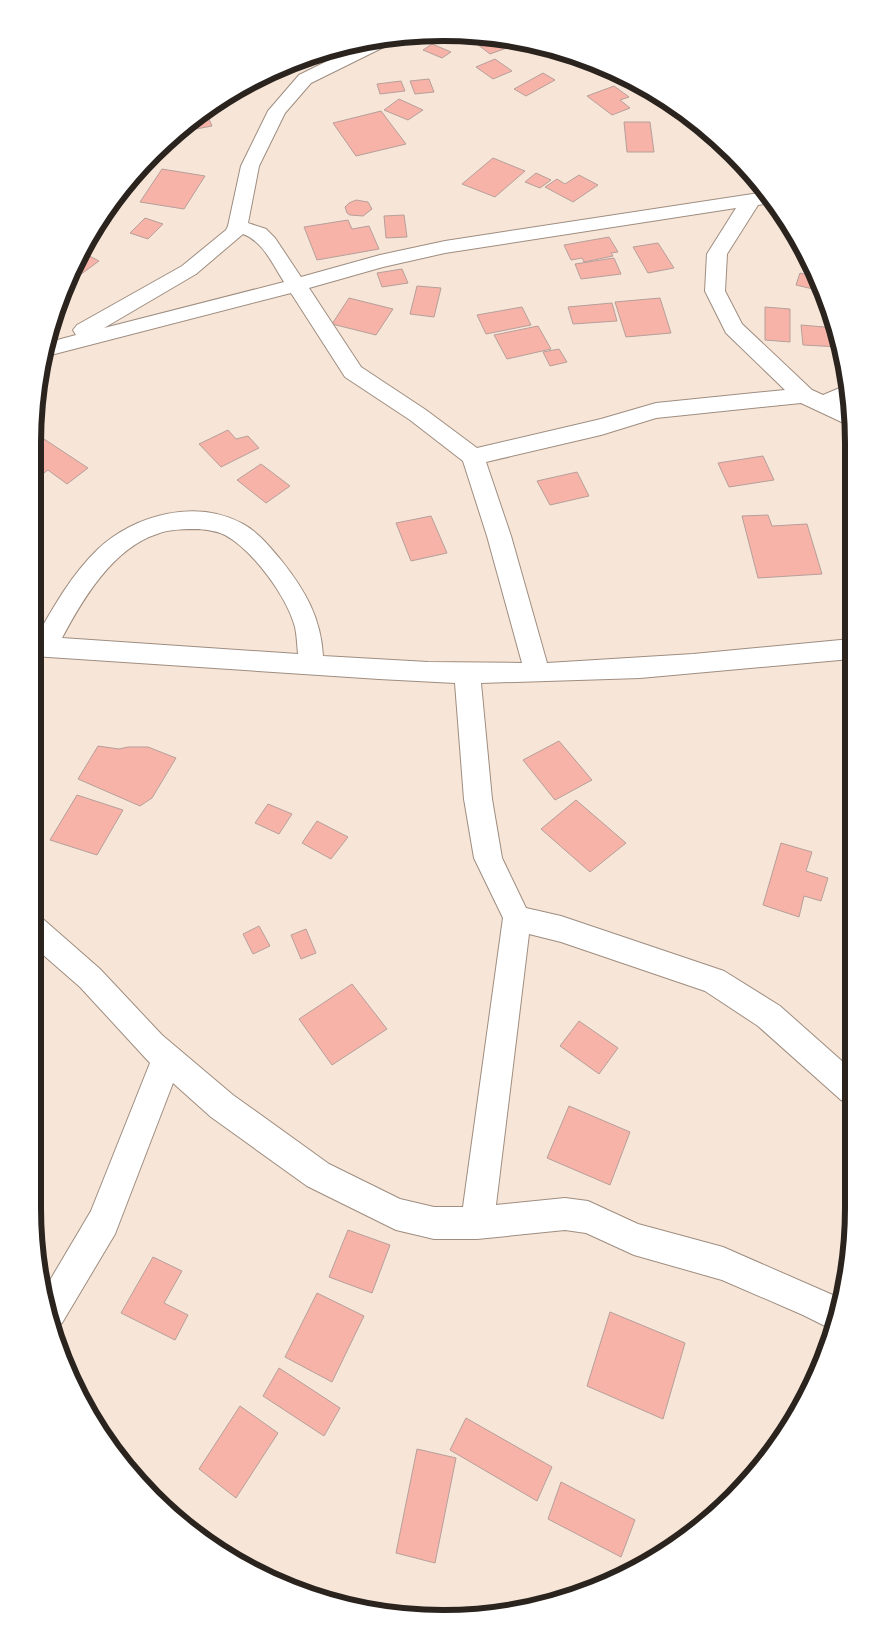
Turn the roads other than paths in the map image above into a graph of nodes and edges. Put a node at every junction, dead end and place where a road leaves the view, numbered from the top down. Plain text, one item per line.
1 (367, 49) edge
2 (761, 199) edge
3 (238, 226) junction
4 (297, 285) junction
5 (54, 345) edge
6 (53, 348) edge
7 (841, 392) edge
8 (813, 400) junction
9 (844, 415) edge
10 (473, 456) junction
11 (41, 642) edge
12 (41, 646) edge
13 (845, 650) edge
14 (311, 664) junction
15 (467, 672) junction
16 (537, 673) junction
17 (517, 918) junction
18 (41, 935) edge
19 (167, 1059) junction
20 (845, 1084) edge
21 (477, 1223) junction
22 (53, 1305) edge
23 (831, 1312) edge

1 - 3 street
2 - 4 street
2 - 8 street
3 - 4 street
3 - 5 street
4 - 6 street
4 - 10 street
7 - 8 street
8 - 9 street
8 - 10 street
10 - 16 street
11 - 14 street
12 - 14 street
13 - 16 street
14 - 15 street
15 - 16 street
15 - 17 street
17 - 20 street
17 - 21 street
18 - 19 street
19 - 21 street
19 - 22 street
21 - 23 street

